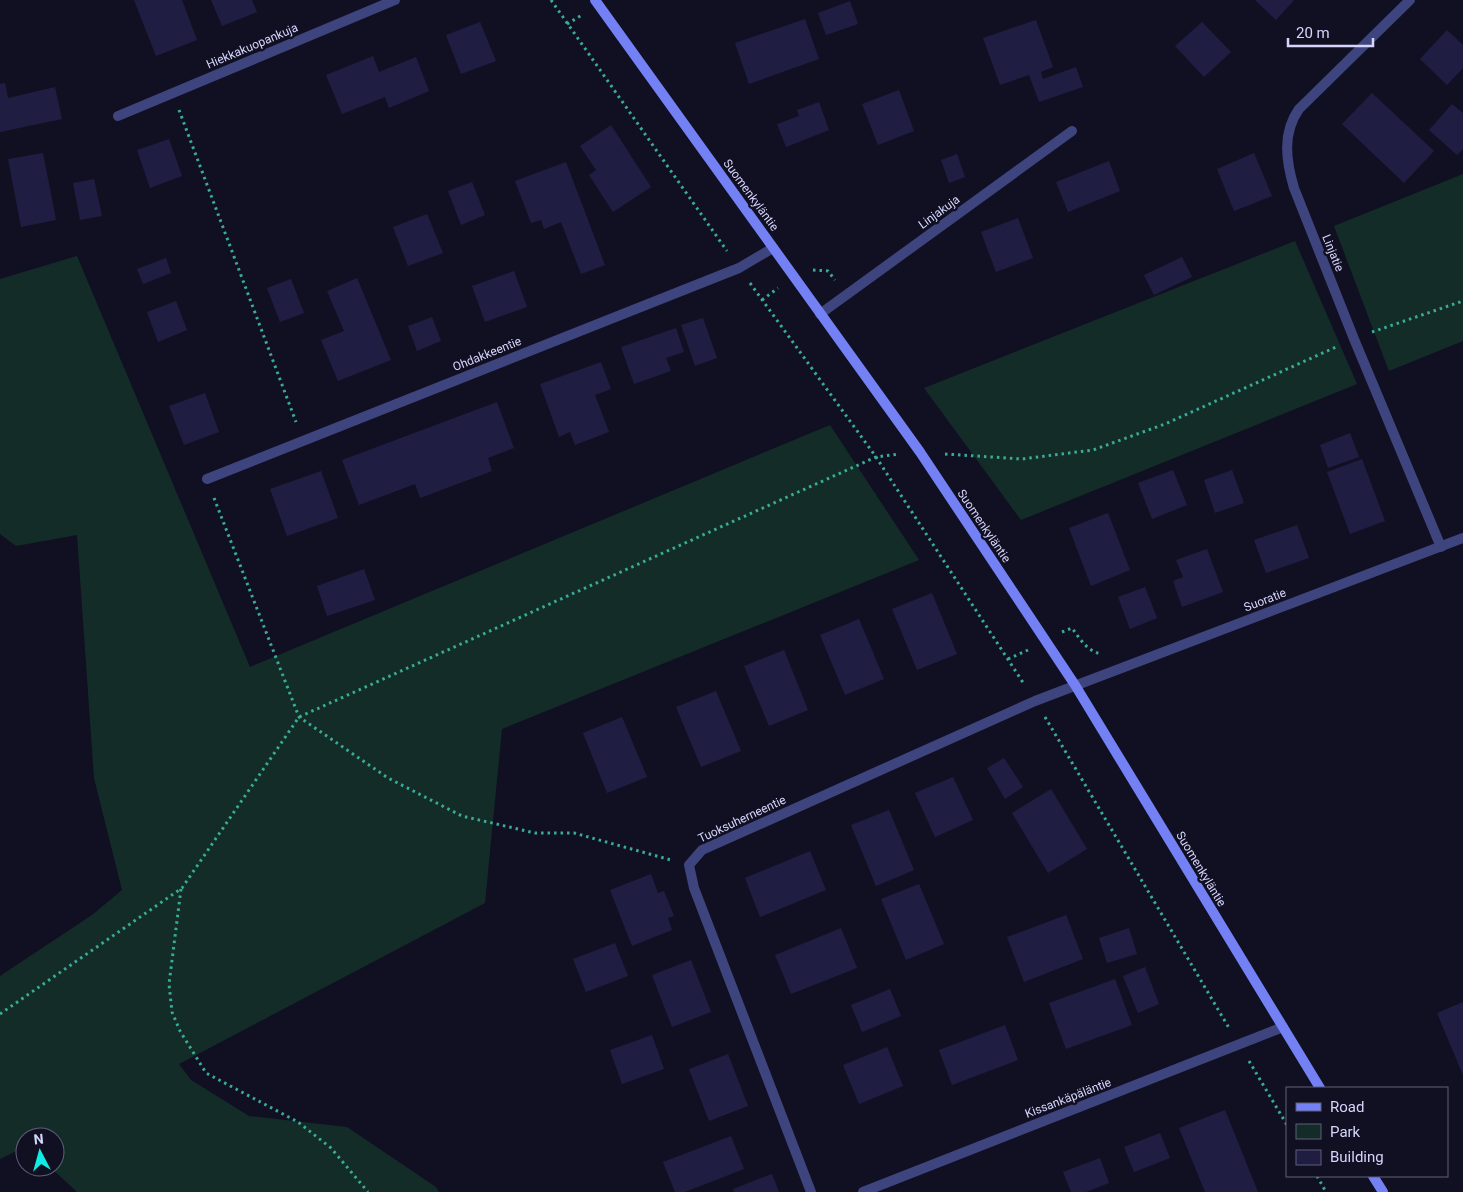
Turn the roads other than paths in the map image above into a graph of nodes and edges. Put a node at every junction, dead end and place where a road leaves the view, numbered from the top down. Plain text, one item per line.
1 (395, 0) edge
2 (595, 0) edge
3 (1410, 0) edge
4 (118, 116) dead end
5 (1072, 131) dead end
6 (774, 248) junction
7 (820, 314) junction
8 (207, 479) road end
9 (1463, 538) edge
10 (1441, 547) junction
11 (1075, 685) junction
12 (1283, 1027) junction
13 (1319, 1087) edge
14 (1374, 1177) edge
15 (811, 1192) edge
16 (863, 1192) edge
17 (1383, 1192) edge

1 - 4 street, Hiekkakuopankuja
2 - 6 street, Suomenkyläntie
3 - 10 street, Linjatie
5 - 7 street, Linjakuja
6 - 7 street, Suomenkyläntie
6 - 8 street, Ohdakkeentie
7 - 11 street, Suomenkyläntie
9 - 10 street, Suoratie
10 - 11 street, Suoratie
11 - 12 street, Suomenkyläntie
11 - 15 street, Tuoksuherneentie
12 - 13 street, Suomenkyläntie
12 - 16 street, Kissankäpäläntie
14 - 17 street

